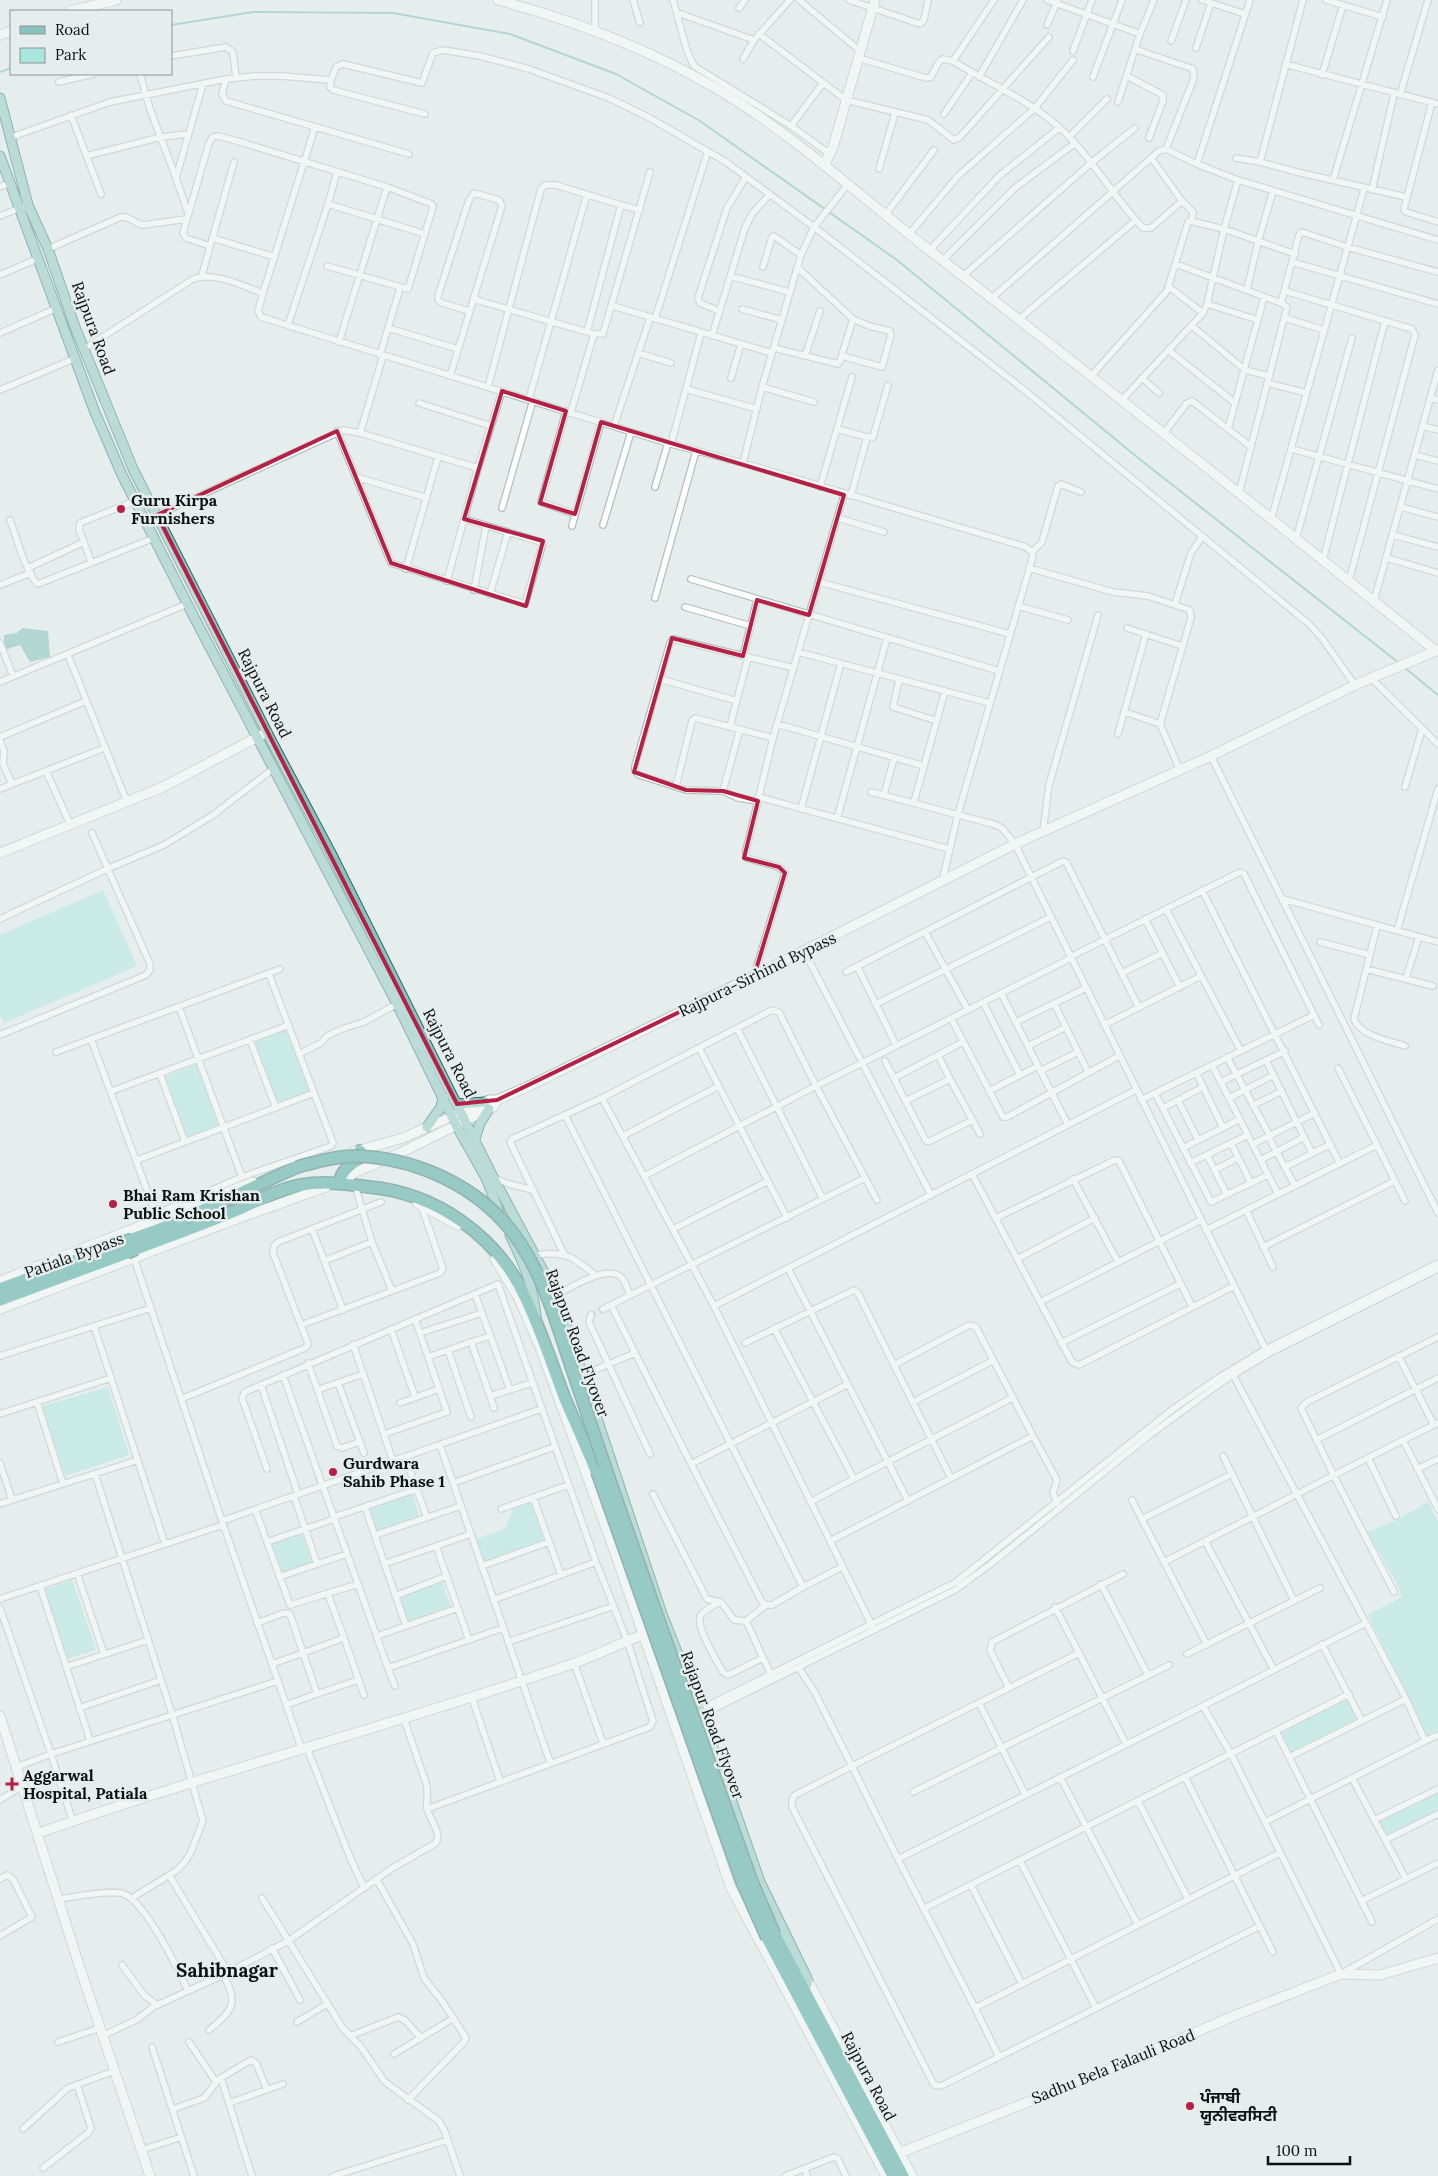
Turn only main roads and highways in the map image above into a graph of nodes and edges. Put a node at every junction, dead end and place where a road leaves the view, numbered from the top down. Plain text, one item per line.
1 (0, 98) edge
2 (0, 156) edge
3 (24, 206) junction
4 (443, 1097) junction
5 (457, 1104) junction
6 (427, 1127) road end
7 (475, 1139) junction
8 (360, 1151) road end
9 (342, 1183) junction
10 (130, 1246) junction
11 (0, 1289) edge
12 (525, 1296) joint
13 (0, 1300) edge
14 (537, 1326) junction
15 (597, 1472) joint
16 (771, 1937) junction
17 (807, 1986) junction
18 (892, 2156) junction
19 (893, 2176) edge
20 (903, 2176) edge

1 - 3 main road, Rajpura Road
2 - 3 main road, Rajpura Road
3 - 4 main road, Rajpura Road
3 - 5 main road, Rajpura Road
4 - 6 main road
4 - 14 main road, Rajpura Road
5 - 7 main road, Rajpura Road
5 - 7 main road
7 - 17 main road, Rajpura Road
8 - 9 highway
9 - 10 highway, Patiala Bypass
9 - 12 highway, Patiala Bypass
10 - 11 highway, Rajapur Road Flyover
10 - 13 highway, Patiala Bypass
10 - 16 highway, Rajapur Road Flyover, bridge
12 - 14 highway, Rajpura Road
14 - 15 highway, Rajpura Road
15 - 16 highway, Rajapur Road Flyover, bridge
16 - 17 highway, Rajapur Road Flyover
16 - 18 highway, Rajapur Road Flyover
17 - 18 highway, Rajpura Road
18 - 19 highway, Rajpura Road
18 - 20 highway, Rajpura Road

